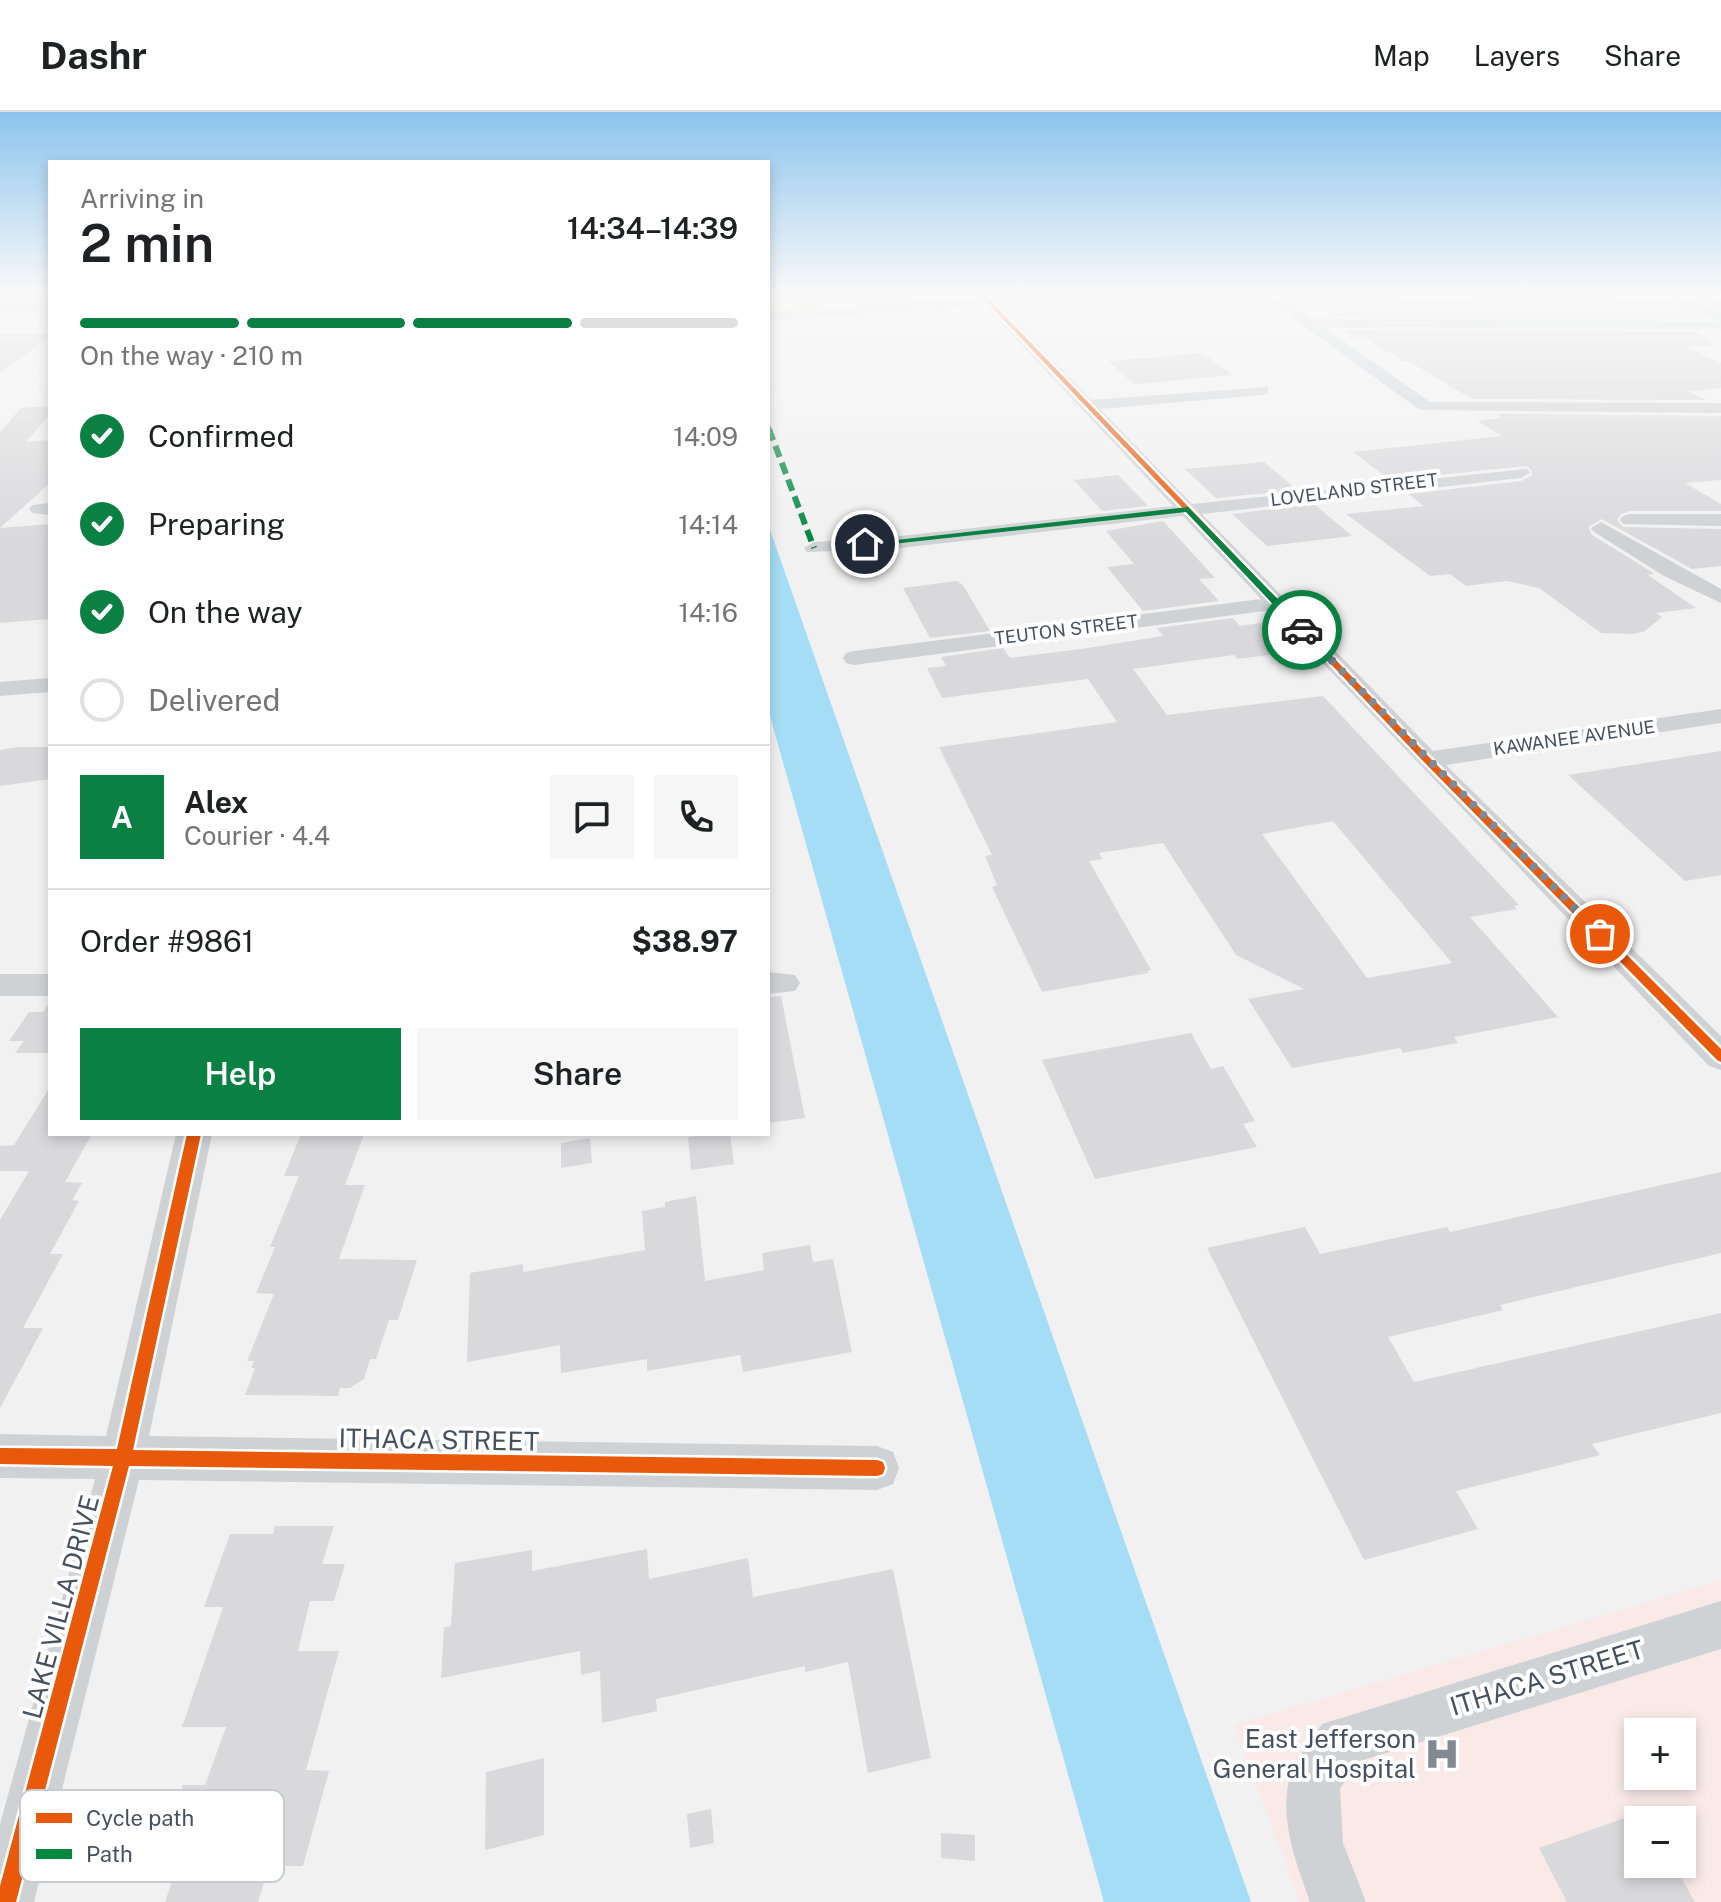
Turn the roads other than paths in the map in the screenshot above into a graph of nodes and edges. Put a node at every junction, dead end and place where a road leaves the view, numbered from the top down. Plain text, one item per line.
1 (1060, 377) edge
2 (1384, 377) edge
3 (1262, 390) dead end
4 (1088, 405) junction
5 (1721, 408) edge
6 (1521, 473) dead end
7 (1188, 510) junction
8 (1630, 520) dead end
9 (1721, 520) edge
10 (1601, 528) dead end
11 (814, 548) dead end
12 (1721, 597) edge
13 (1277, 603) junction
14 (854, 658) dead end
15 (48, 685) edge
16 (0, 689) edge
17 (1721, 716) edge
18 (1427, 760) junction
19 (0, 985) edge
20 (48, 985) edge
21 (1721, 1057) edge
22 (194, 1136) edge
23 (0, 1456) edge
24 (123, 1458) junction
25 (877, 1468) dead end
26 (1721, 1625) edge
27 (36, 1790) edge
28 (20, 1849) edge
29 (6, 1902) edge
30 (1338, 1902) edge

1 - 4 street
2 - 5 street
3 - 4 street
4 - 7 street
6 - 7 street, LOVELAND STREET
7 - 11 street, LOVELAND STREET
7 - 13 street
8 - 9 street
10 - 12 street
13 - 14 street, TEUTON STREET
13 - 18 street
15 - 16 street
17 - 18 street, KAWANEE AVENUE
18 - 21 street
19 - 20 street
22 - 24 street, LAKE VILLA DRIVE
23 - 24 street, ITHACA STREET
24 - 25 street, ITHACA STREET
24 - 27 street, LAKE VILLA DRIVE
26 - 30 street, ITHACA STREET
28 - 29 street, LAKE VILLA DRIVE

